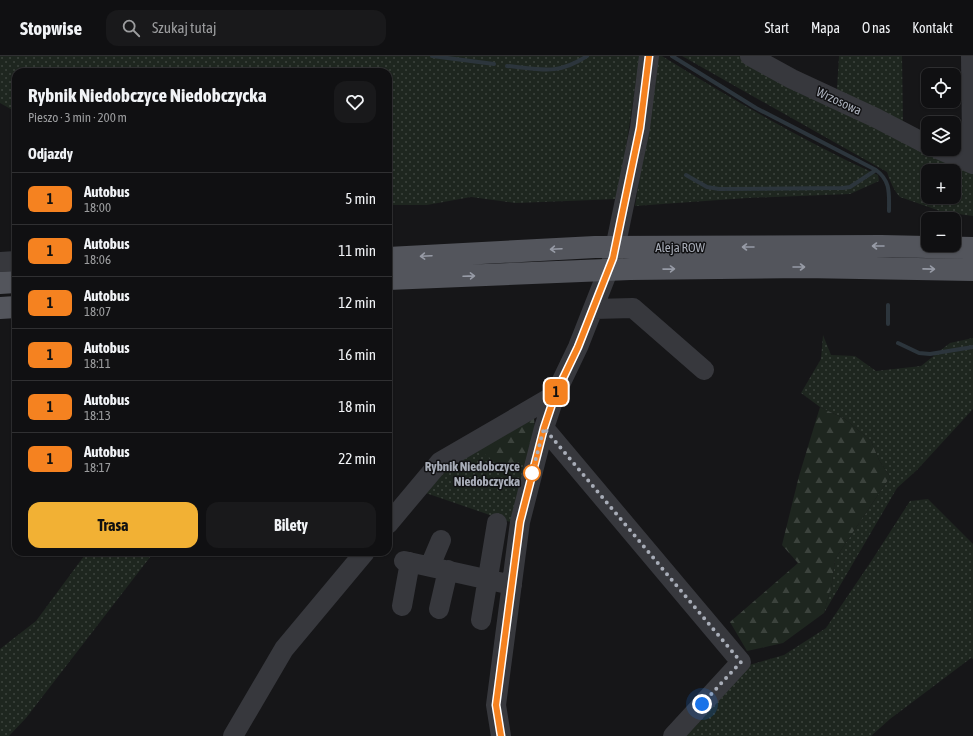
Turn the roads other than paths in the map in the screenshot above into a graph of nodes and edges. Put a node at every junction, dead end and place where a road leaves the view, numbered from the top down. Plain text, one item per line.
1 (649, 56) edge
2 (750, 56) edge
3 (971, 56) edge
4 (921, 141) edge
5 (955, 156) edge
6 (972, 163) edge
7 (973, 248) edge
8 (392, 258) edge
9 (12, 261) edge
10 (0, 262) edge
11 (973, 270) edge
12 (392, 279) edge
13 (12, 282) edge
14 (0, 283) edge
15 (12, 307) edge
16 (0, 308) edge
17 (594, 308) junction
18 (704, 370) dead end
19 (555, 395) junction
20 (544, 428) junction
21 (392, 519) edge
22 (497, 523) dead end
23 (441, 540) dead end
24 (362, 556) edge
25 (438, 568) junction
26 (488, 579) junction
27 (512, 585) junction
28 (402, 606) dead end
29 (439, 609) dead end
30 (481, 620) dead end
31 (232, 736) edge
32 (500, 736) edge
33 (673, 736) edge

1 - 17 street
2 - 4 street, Wrzosowa
3 - 6 street
5 - 6 street
7 -> 8 main road, Aleja ROW
9 - 10 street
12 -> 11 main road, Aleja ROW
13 - 14 main road
15 - 16 main road
17 - 18 street
17 - 19 street
19 - 20 street
19 - 21 street
20 - 27 street
20 - 33 street
22 - 26 street
23 - 25 street
24 - 31 street
25 - 26 street
25 - 28 street
25 - 29 street
26 - 27 street
26 - 30 street
27 - 32 street

